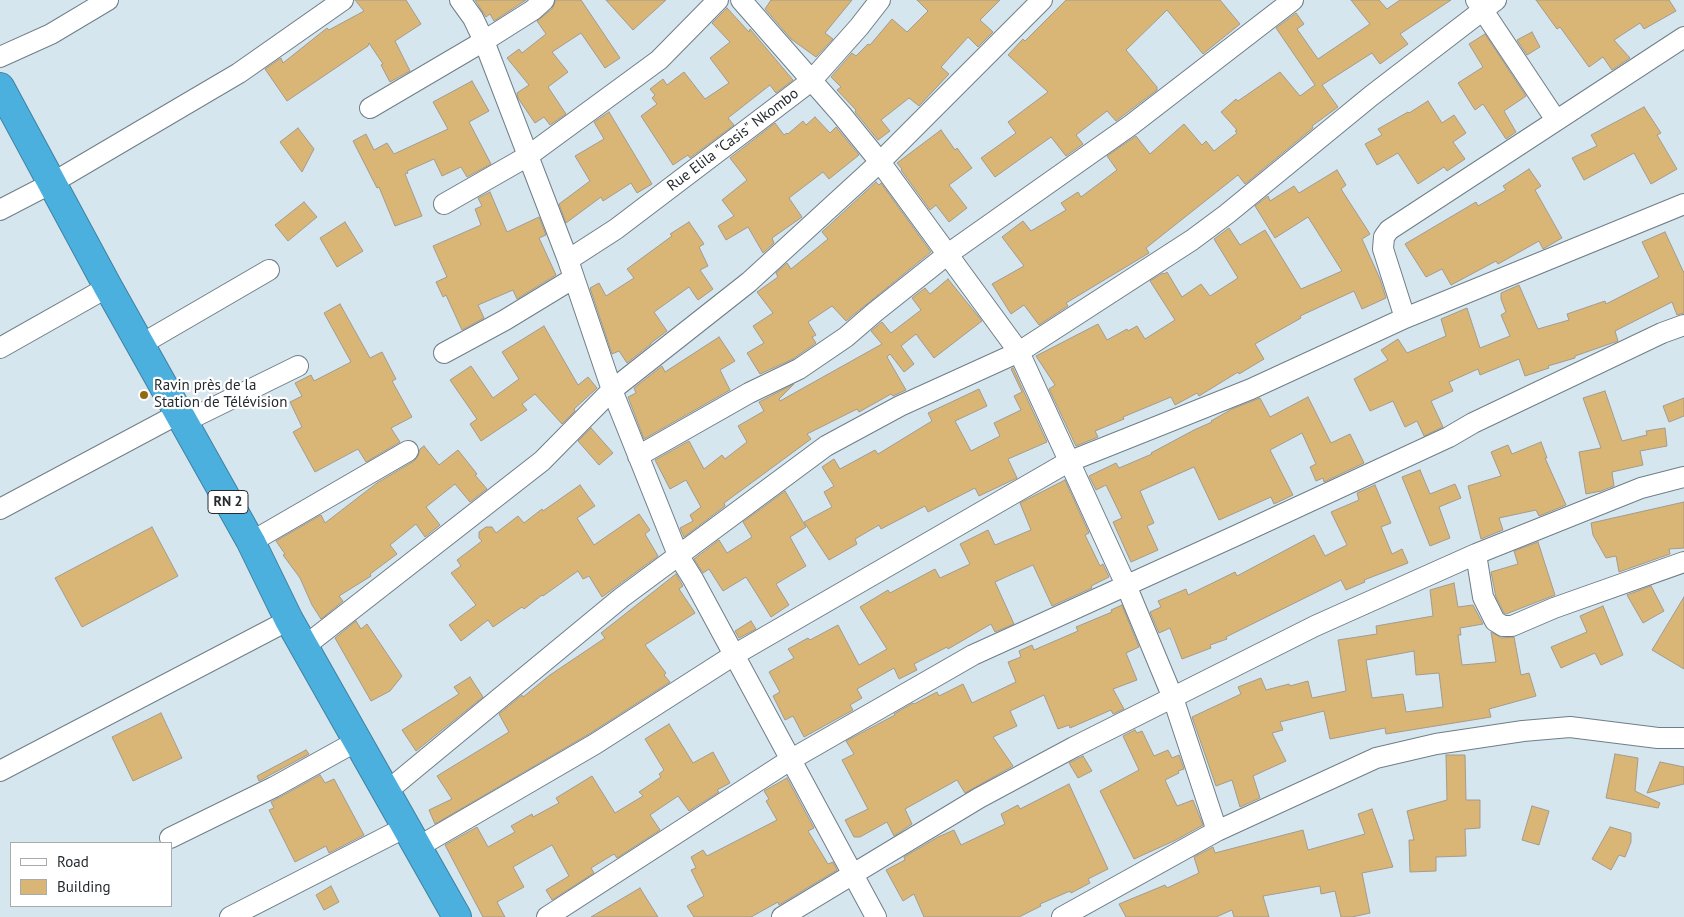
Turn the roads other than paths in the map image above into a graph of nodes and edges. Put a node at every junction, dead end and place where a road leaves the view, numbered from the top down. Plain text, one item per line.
1 (108, 0) edge
2 (343, 0) edge
3 (460, 0) edge
4 (544, 0) edge
5 (718, 0) edge
6 (741, 0) edge
7 (880, 0) edge
8 (1042, 0) edge
9 (1294, 0) edge
10 (1485, 3) edge
11 (1684, 37) edge
12 (484, 41) junction
13 (0, 58) edge
14 (812, 81) junction
15 (0, 87) edge
16 (370, 108) dead end
17 (1556, 120) junction
18 (528, 156) junction
19 (880, 162) junction
20 (52, 183) junction
21 (444, 204) dead end
22 (1684, 204) edge
23 (0, 210) edge
24 (948, 254) junction
25 (571, 269) junction
26 (269, 270) dead end
27 (108, 288) junction
28 (1405, 318) junction
29 (1684, 325) edge
30 (140, 345) junction
31 (0, 348) edge
32 (1019, 352) junction
33 (444, 353) dead end
34 (298, 366) dead end
35 (612, 390) junction
36 (182, 418) junction
37 (408, 451) dead end
38 (638, 456) junction
39 (1068, 462) junction
40 (1684, 477) edge
41 (0, 509) edge
42 (251, 542) junction
43 (1476, 554) junction
44 (678, 555) junction
45 (1684, 562) edge
46 (1126, 585) junction
47 (289, 620) junction
48 (305, 646) junction
49 (734, 654) junction
50 (1172, 698) junction
51 (1684, 738) edge
52 (357, 741) junction
53 (790, 760) junction
54 (0, 771) edge
55 (386, 792) junction
56 (1216, 831) junction
57 (412, 837) junction
58 (170, 838) dead end
59 (853, 874) junction
60 (230, 917) edge
61 (458, 917) edge
62 (547, 917) edge
63 (782, 917) edge
64 (876, 917) edge
65 (1062, 917) edge

1 - 13 street
2 - 20 street
3 - 12 street
4 - 12 street
5 - 18 street
6 - 14 street
7 - 14 street, Rue Elila "Casis" Nkombo
8 - 19 street
9 - 24 street
10 - 17 street
10 - 32 street
11 - 17 street
12 - 16 street
12 - 18 street
14 - 19 street
14 - 25 street, Rue Elila "Casis" Nkombo
15 - 20 highway, RN 2
17 - 28 street
18 - 21 street
18 - 25 street
19 - 24 street
19 - 35 street
20 - 23 street
20 - 27 highway, RN 2
22 - 28 street
24 - 32 street
24 - 38 street
25 - 33 street, Rue Elila "Casis" Nkombo
25 - 35 street
26 - 30 street
27 - 30 highway, RN 2
27 - 31 street
28 - 39 street
29 - 46 street
30 - 36 highway, RN 2
32 - 39 street
32 - 44 street
34 - 36 street
35 - 38 street
35 - 48 street
36 - 41 street
36 - 42 highway, RN 2
37 - 42 street
38 - 44 street
39 - 46 street
39 - 49 street
40 - 43 street
42 - 47 highway, RN 2
43 - 45 street
43 - 50 street
44 - 49 street
44 - 55 street
46 - 50 street
46 - 53 street
47 - 48 highway, RN 2
47 - 54 street
48 - 52 highway, RN 2
49 - 53 street
49 - 57 street
50 - 56 street
50 - 59 street
51 - 56 street
52 - 55 highway, RN 2
52 - 58 street
53 - 59 street
53 - 62 street
55 - 57 highway, RN 2
56 - 65 street
57 - 60 street
57 - 61 highway, RN 2
59 - 63 street
59 - 64 street

